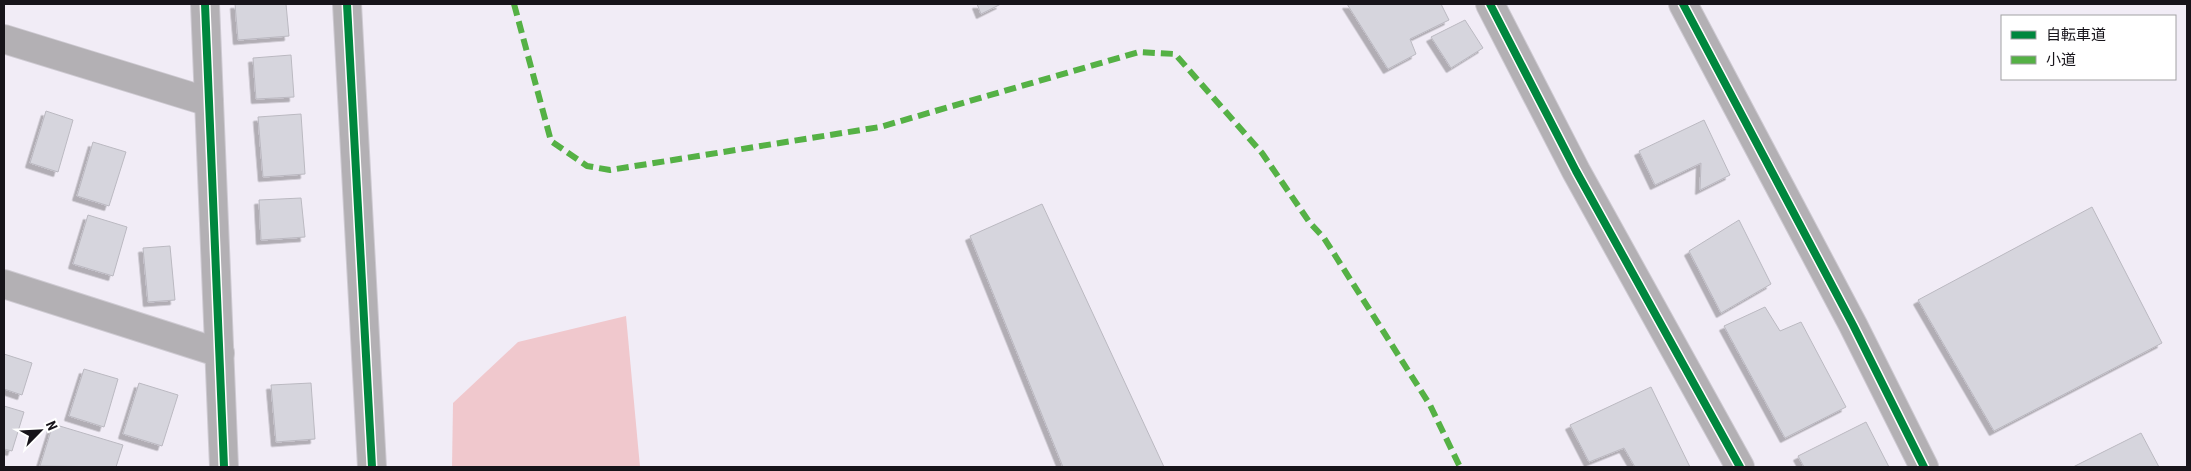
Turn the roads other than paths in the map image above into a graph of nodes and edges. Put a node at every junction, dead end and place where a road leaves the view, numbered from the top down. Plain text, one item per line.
1 (206, 4) edge
2 (347, 4) edge
3 (1490, 4) edge
4 (1683, 4) edge
5 (4, 39) edge
6 (210, 102) junction
7 (4, 284) edge
8 (220, 353) junction
9 (224, 467) edge
10 (372, 467) edge
11 (1740, 467) edge
12 (1924, 467) edge

1 - 6 street
2 - 10 street
3 - 11 street
4 - 12 street
5 - 6 street
6 - 8 street
7 - 8 street
8 - 9 street

